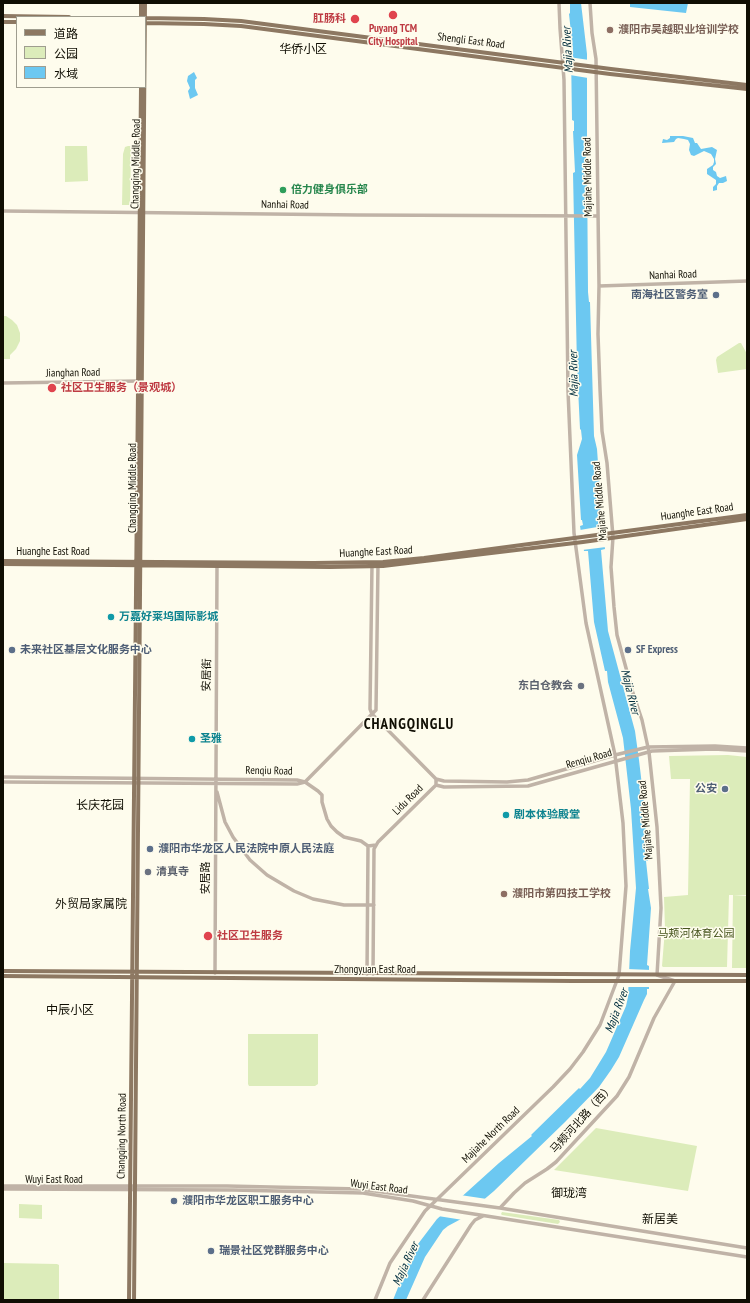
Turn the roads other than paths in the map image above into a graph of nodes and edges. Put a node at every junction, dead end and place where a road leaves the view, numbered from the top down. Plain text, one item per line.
1 (142, 3) edge
2 (145, 3) edge
3 (559, 3) edge
4 (590, 3) edge
5 (3, 16) edge
6 (16, 16) edge
7 (142, 16) edge
8 (145, 16) edge
9 (146, 18) edge
10 (3, 22) edge
11 (16, 22) edge
12 (146, 23) edge
13 (562, 65) junction
14 (595, 69) junction
15 (747, 85) edge
16 (141, 88) edge
17 (144, 88) edge
18 (747, 89) edge
19 (3, 211) edge
20 (142, 212) junction
21 (568, 216) junction
22 (598, 216) junction
23 (747, 281) edge
24 (599, 286) junction
25 (138, 381) junction
26 (143, 381) junction
27 (3, 383) edge
28 (747, 515) edge
29 (747, 519) edge
30 (613, 535) junction
31 (575, 540) junction
32 (3, 560) edge
33 (139, 563) junction
34 (3, 564) edge
35 (378, 564) junction
36 (372, 565) junction
37 (217, 566) junction
38 (372, 714) junction
39 (747, 748) edge
40 (646, 750) junction
41 (747, 751) edge
42 (615, 756) junction
43 (616, 761) junction
44 (3, 777) edge
45 (436, 779) junction
46 (136, 780) junction
47 (215, 781) junction
48 (3, 782) edge
49 (305, 782) junction
50 (436, 785) junction
51 (376, 845) junction
52 (368, 846) junction
53 (368, 905) junction
54 (374, 905) junction
55 (3, 971) edge
56 (215, 973) junction
57 (367, 974) junction
58 (373, 974) junction
59 (135, 975) junction
60 (619, 975) junction
61 (657, 975) junction
62 (747, 975) edge
63 (3, 976) edge
64 (617, 981) junction
65 (675, 981) junction
66 (747, 981) edge
67 (3, 1188) edge
68 (133, 1188) junction
69 (438, 1199) junction
70 (431, 1205) junction
71 (500, 1208) junction
72 (484, 1215) junction
73 (747, 1248) edge
74 (747, 1257) edge
75 (129, 1300) edge
76 (134, 1300) edge
77 (375, 1300) edge
78 (423, 1300) edge

1 - 7 main road
2 - 8 main road, Changqing Middle Road
3 - 13 street, Majiahe Middle Road
4 - 14 street, Majiahe Middle Road
5 - 6 main road
9 - 13 main road, Shengli East Road
10 - 11 main road
12 - 13 main road, Shengli East Road
13 - 14 main road, Shengli East Road
13 - 21 street, Majiahe Middle Road
14 - 15 main road, Shengli East Road
14 - 18 main road, Shengli East Road
14 - 22 street, Majiahe Middle Road
16 - 20 main road, Changqing Middle Road
17 - 20 main road, Changqing Middle Road
19 - 20 street, Nanhai Road
20 - 21 street, Nanhai Road
20 - 25 main road, Changqing Middle Road
20 - 26 main road, Changqing Middle Road
21 - 22 street, Nanhai Road
21 - 31 street, Majiahe Middle Road
22 - 24 street, Majiahe Middle Road
23 - 24 street, Nanhai Road
24 - 30 street, Majiahe Middle Road
25 - 26 street, Jianghan Road
25 - 27 street, Jianghan Road
25 - 33 main road, Changqing Middle Road
26 - 33 main road, Changqing Middle Road
28 - 30 main road, Huanghe East Road
29 - 30 main road, Huanghe East Road
30 - 31 main road, Huanghe East Road
30 - 40 street, Majiahe Middle Road
31 - 35 main road, Huanghe East Road
31 - 42 street, Majiahe Middle Road
32 - 33 main road, Huanghe East Road
33 - 34 main road, Huanghe East Road
33 - 36 main road, Huanghe East Road
33 - 37 main road, Huanghe East Road
33 - 46 main road, Changqing Middle Road
35 - 36 main road, Huanghe East Road
35 - 38 street
36 - 37 main road, Huanghe East Road
36 - 38 street
37 - 47 street, 安居街
38 - 45 street, Lidu Road
38 - 49 street
39 - 40 street, Renqiu Road
40 - 41 street, Renqiu Road
40 - 42 street, Renqiu Road
40 - 43 street, Renqiu Road
40 - 61 street, Majiahe Middle Road
42 - 43 street, Majiahe Middle Road
42 - 45 street, Renqiu Road
43 - 50 street, Renqiu Road
43 - 60 street, Majiahe Middle Road
44 - 46 street, Renqiu Road
45 - 50 street, Lidu Road
46 - 47 street, Renqiu Road
46 - 48 street, Renqiu Road
46 - 59 main road, Changqing Middle Road
47 - 49 street, Renqiu Road
47 - 53 street
47 - 56 street, 安居路
49 - 52 street
50 - 51 street, Lidu Road
51 - 52 street
51 - 54 street
52 - 53 street
53 - 54 street
53 - 57 street
54 - 58 street
55 - 59 main road, Zhongyuan East Road
56 - 57 main road, Zhongyuan East Road
56 - 59 main road, Zhongyuan East Road
57 - 58 main road, Zhongyuan East Road
58 - 60 main road, Zhongyuan East Road
59 - 63 main road, Zhongyuan East Road
59 - 64 main road, Zhongyuan East Road
59 - 68 main road, Changqing North Road
60 - 61 main road, Zhongyuan East Road
60 - 64 street, Majiahe Middle Road
61 - 62 main road, Zhongyuan East Road
61 - 65 street
64 - 65 main road, Zhongyuan East Road
64 - 69 street, Majiahe North Road
65 - 66 main road, Zhongyuan East Road
65 - 71 street, 马颊河北路（西）
67 - 68 street, Wuyi East Road
68 - 69 street, Wuyi East Road
68 - 70 street, Wuyi East Road
68 - 75 main road, Changqing North Road
68 - 76 main road, Changqing North Road
69 - 70 street, Majiahe North Road
69 - 71 street, Wuyi East Road
70 - 72 street, Wuyi East Road
70 - 77 street, Majiahe North Road
71 - 73 street, Wuyi East Road
72 - 74 street, Wuyi East Road
72 - 78 street

